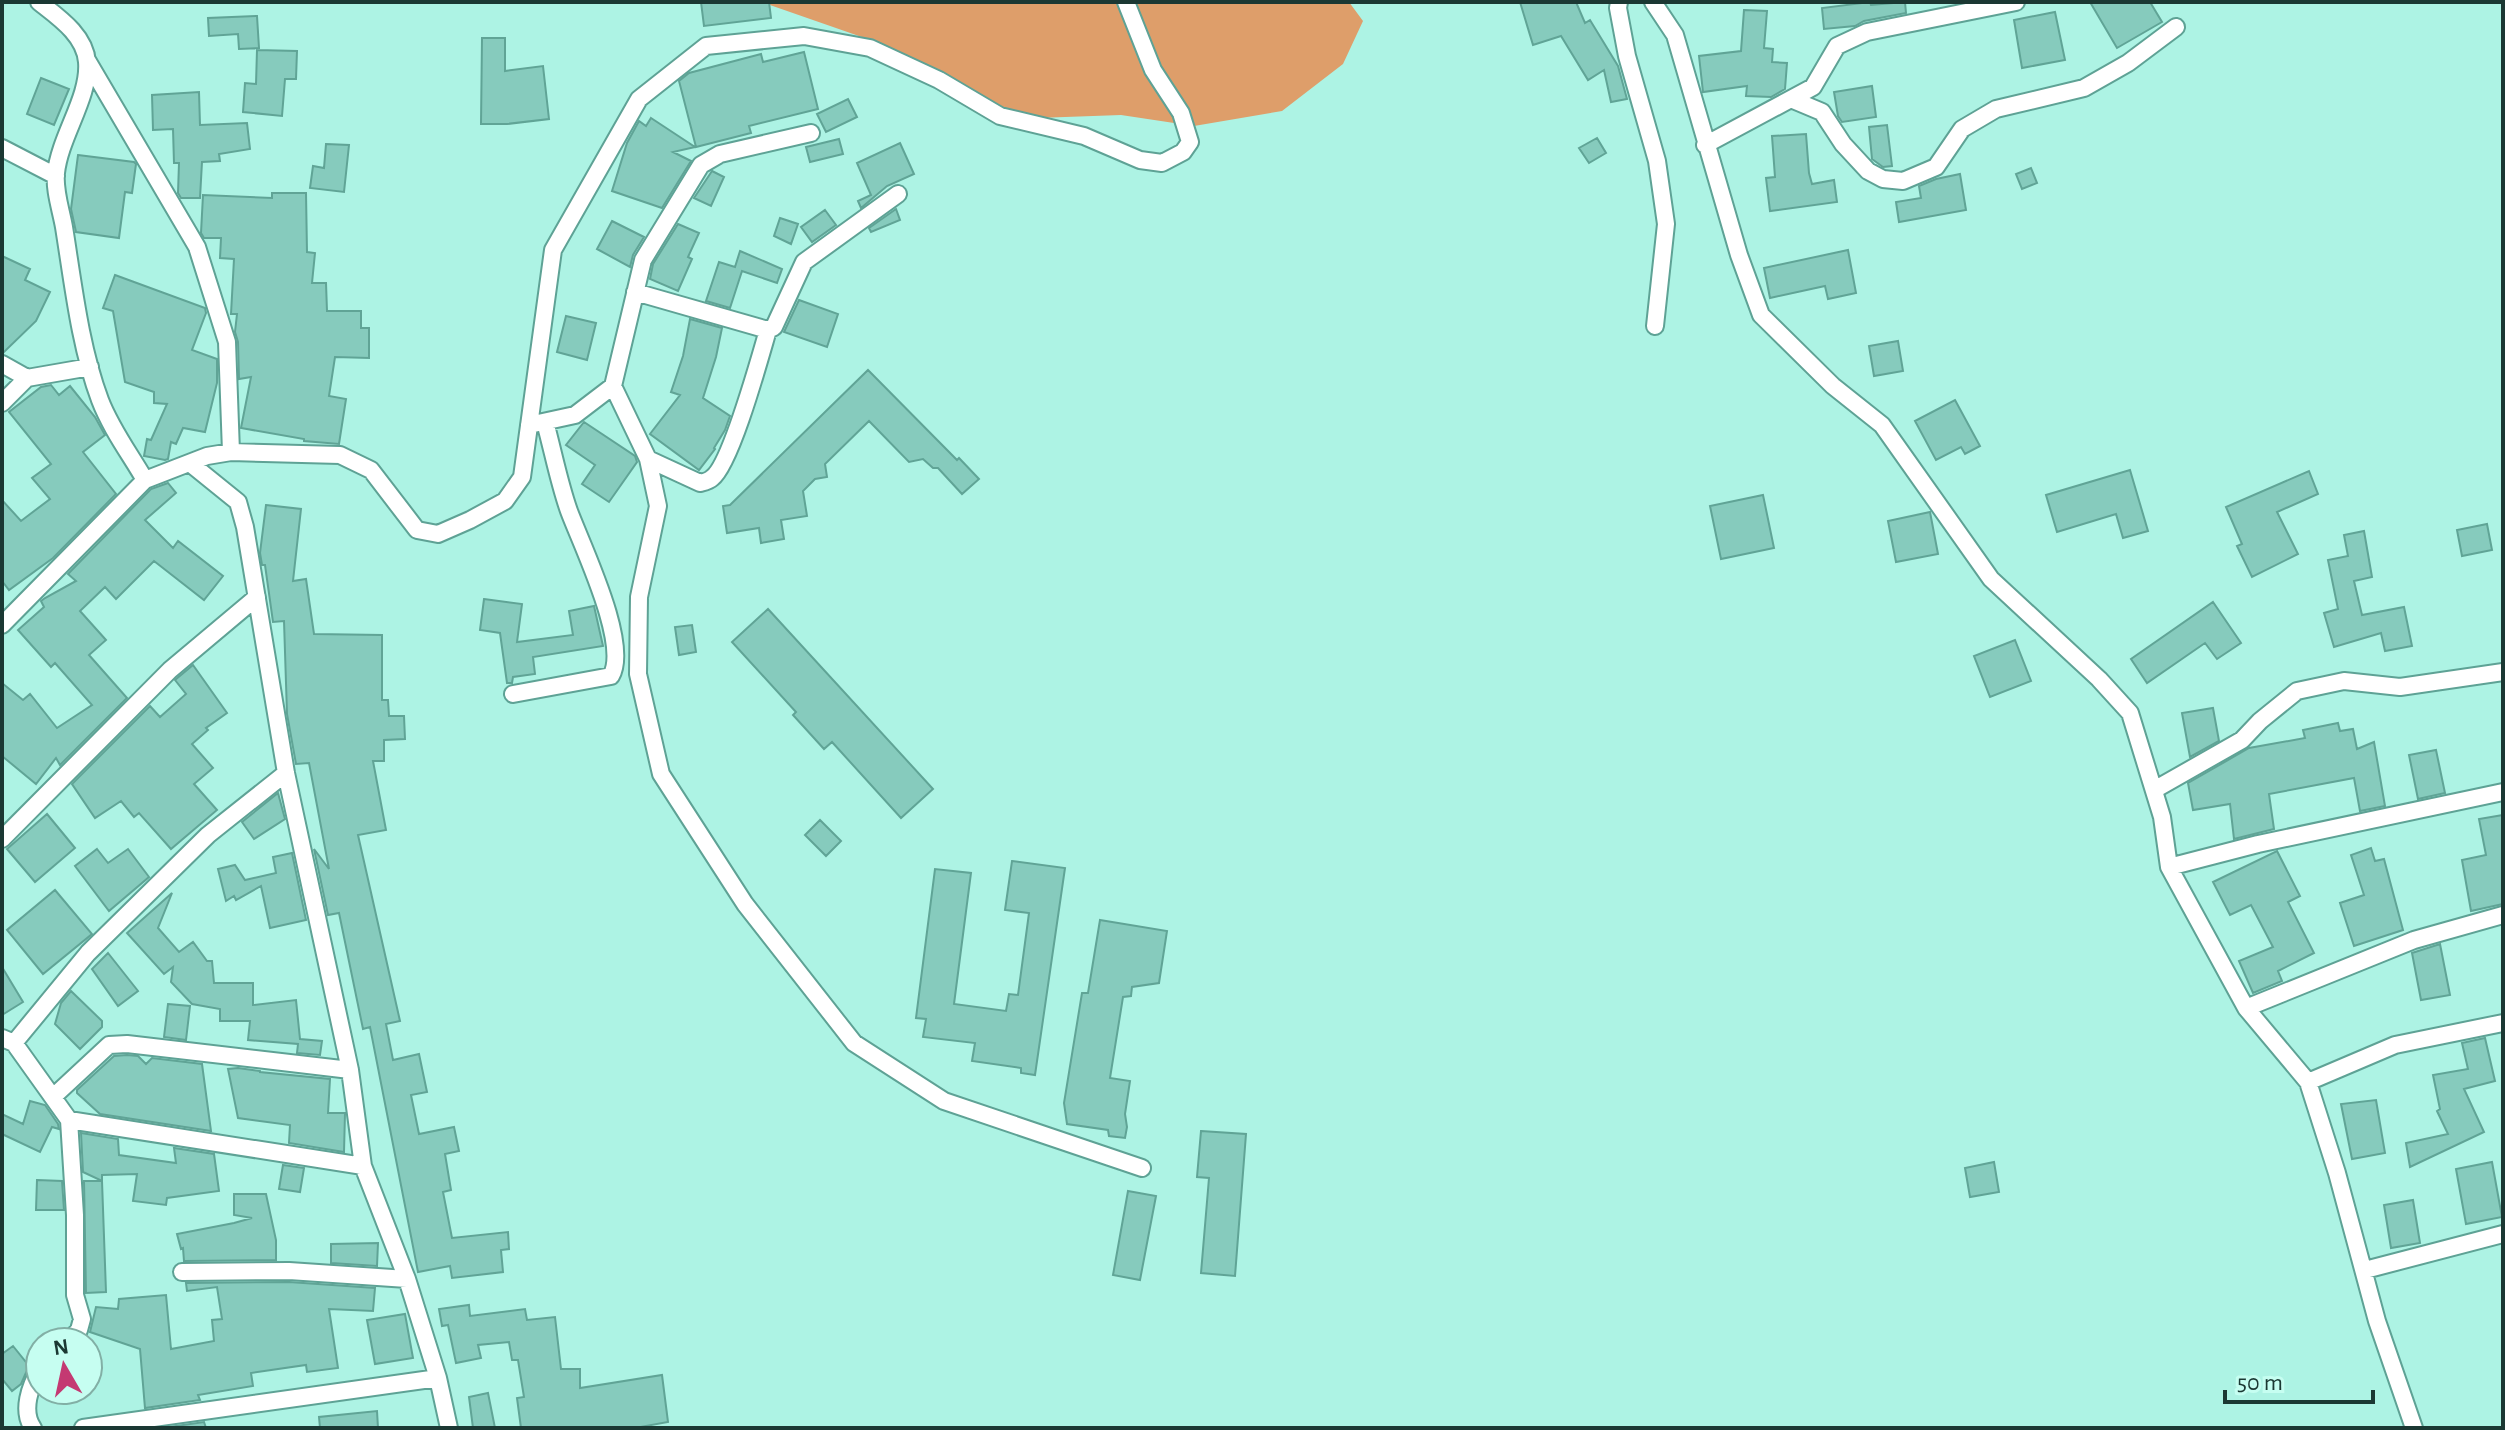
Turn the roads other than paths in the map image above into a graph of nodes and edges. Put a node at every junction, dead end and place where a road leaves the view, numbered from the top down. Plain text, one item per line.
1 (39, 2) edge
2 (1126, 2) edge
3 (1619, 2) edge
4 (1653, 2) edge
5 (2016, 2) edge
6 (2176, 27) dead end
7 (87, 60) junction
8 (1791, 99) junction
9 (811, 133) dead end
10 (1705, 145) junction
11 (2, 148) edge
12 (56, 176) junction
13 (898, 194) dead end
14 (635, 292) junction
15 (1655, 326) dead end
16 (768, 330) junction
17 (2, 364) edge
18 (90, 367) junction
19 (27, 378) junction
20 (613, 386) junction
21 (2, 403) edge
22 (537, 424) junction
23 (231, 452) junction
24 (648, 459) junction
25 (191, 464) junction
26 (145, 480) junction
27 (257, 597) junction
28 (2, 625) edge
29 (2503, 672) edge
30 (513, 694) dead end
31 (286, 773) junction
32 (2154, 790) junction
33 (2503, 792) edge
34 (2, 839) edge
35 (2169, 867) junction
36 (2503, 915) edge
37 (2246, 1008) junction
38 (2503, 1023) edge
39 (8, 1040) edge
40 (350, 1070) junction
41 (2308, 1082) junction
42 (53, 1097) junction
43 (69, 1120) junction
44 (363, 1166) junction
45 (1142, 1168) dead end
46 (2503, 1234) edge
47 (2365, 1270) junction
48 (182, 1272) dead end
49 (407, 1279) junction
50 (80, 1326) edge
51 (438, 1378) junction
52 (28, 1406) edge
53 (136, 1424) edge
54 (33, 1428) edge
55 (83, 1428) edge
56 (449, 1428) edge
57 (2414, 1428) edge

1 - 7 street
2 - 22 street
3 - 15 street
4 - 10 street
5 - 8 street
6 - 8 street
7 - 12 street
7 - 23 street
8 - 10 street
9 - 14 street
10 - 32 street
11 - 12 street
12 - 18 street
13 - 16 street
14 - 16 street
14 - 20 street
16 - 24 street
17 - 19 street
18 - 19 street
18 - 26 street
19 - 21 street
20 - 22 street
20 - 24 street
22 - 23 street
22 - 30 street
23 - 25 street
24 - 45 street
25 - 26 street
25 - 27 street
26 - 28 street
27 - 31 street
27 - 34 street
29 - 32 street
31 - 39 street
31 - 40 street
32 - 35 street
33 - 35 street
35 - 37 street
36 - 37 street
37 - 41 street
38 - 41 street
39 - 42 street
40 - 42 street
40 - 44 street
41 - 47 street
42 - 43 street
43 - 44 street
43 - 50 street
44 - 49 street
46 - 47 street
47 - 57 street
48 - 49 street
49 - 51 street
51 - 53 street
51 - 56 street
52 - 54 street
53 - 55 street

